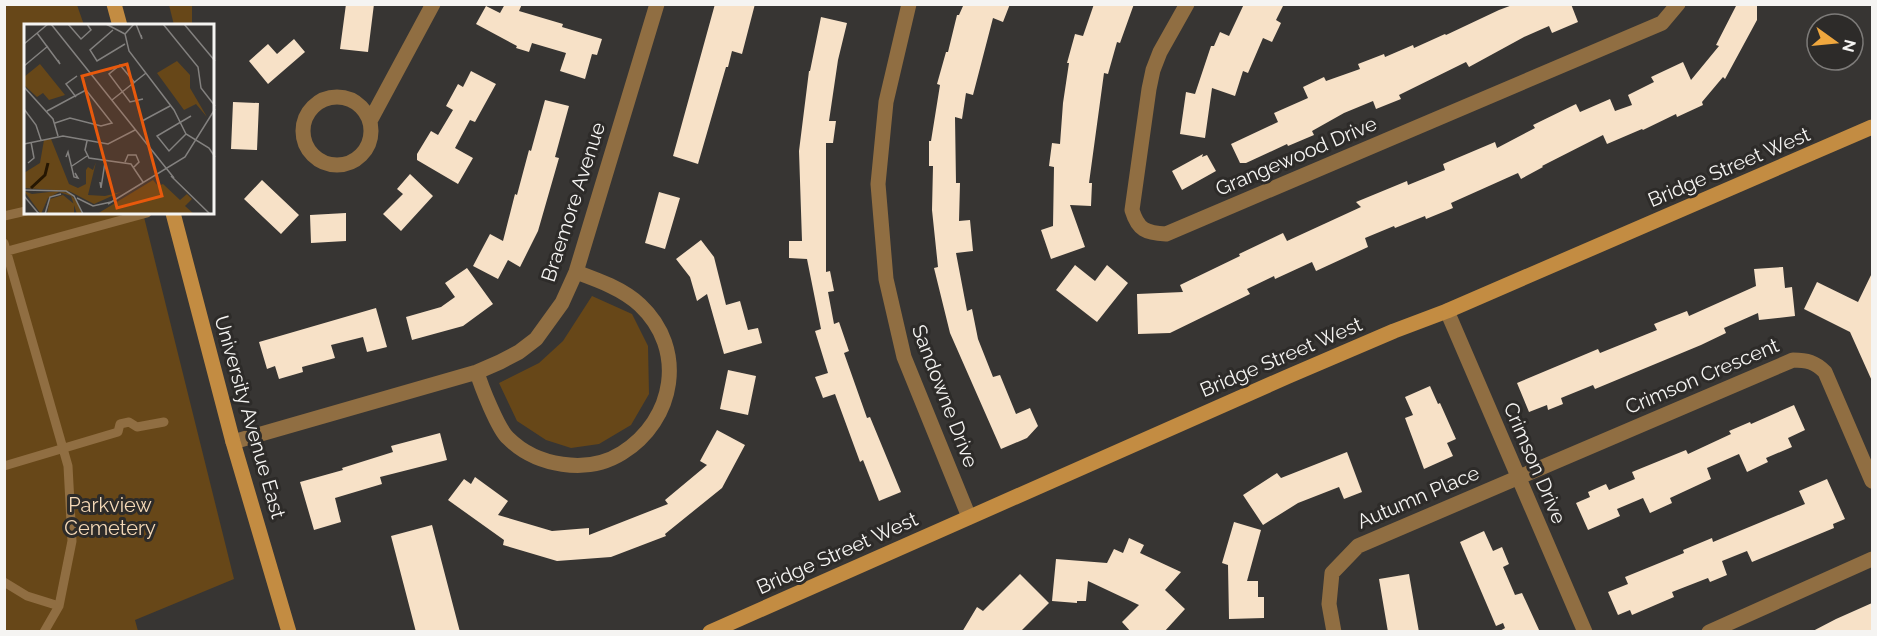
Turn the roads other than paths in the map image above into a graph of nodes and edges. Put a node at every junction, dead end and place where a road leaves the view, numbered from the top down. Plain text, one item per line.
1 (114, 4) edge
2 (433, 4) edge
3 (657, 4) edge
4 (909, 4) edge
5 (1187, 4) edge
6 (1678, 4) edge
7 (119, 24) edge
8 (370, 121) junction
9 (1872, 128) edge
10 (24, 211) edge
11 (143, 214) edge
12 (172, 214) edge
13 (4, 216) edge
14 (5, 249) edge
15 (576, 272) junction
16 (1447, 311) junction
17 (477, 372) junction
18 (164, 422) dead end
19 (233, 442) junction
20 (63, 450) junction
21 (4, 466) edge
22 (1518, 476) junction
23 (1872, 481) edge
24 (969, 517) junction
25 (1872, 559) edge
26 (4, 582) edge
27 (59, 606) junction
28 (44, 632) edge
29 (289, 632) edge
30 (710, 632) edge
31 (1334, 632) edge
32 (1585, 632) edge
33 (1708, 632) edge

1 - 7 main road
2 - 8 street
3 - 15 street, Braemore Avenue
4 - 24 street, Sandowne Drive
5 - 6 street, Grangewood Drive
8 - 8 street
9 - 16 main road, Bridge Street West
10 - 13 lane
11 - 14 lane
12 - 19 main road, University Avenue East
14 - 20 lane
15 - 17 street, Braemore Avenue
15 - 17 street
16 - 22 street, Crimson Drive
16 - 24 main road, Bridge Street West
17 - 19 street, Braemore Avenue
18 - 20 lane
19 - 29 main road, University Avenue East
20 - 21 lane
20 - 27 lane
22 - 23 street, Crimson Crescent
22 - 31 street, Autumn Place
22 - 32 street, Crimson Drive
24 - 30 main road, Bridge Street West
25 - 33 street
26 - 27 lane
27 - 28 lane

